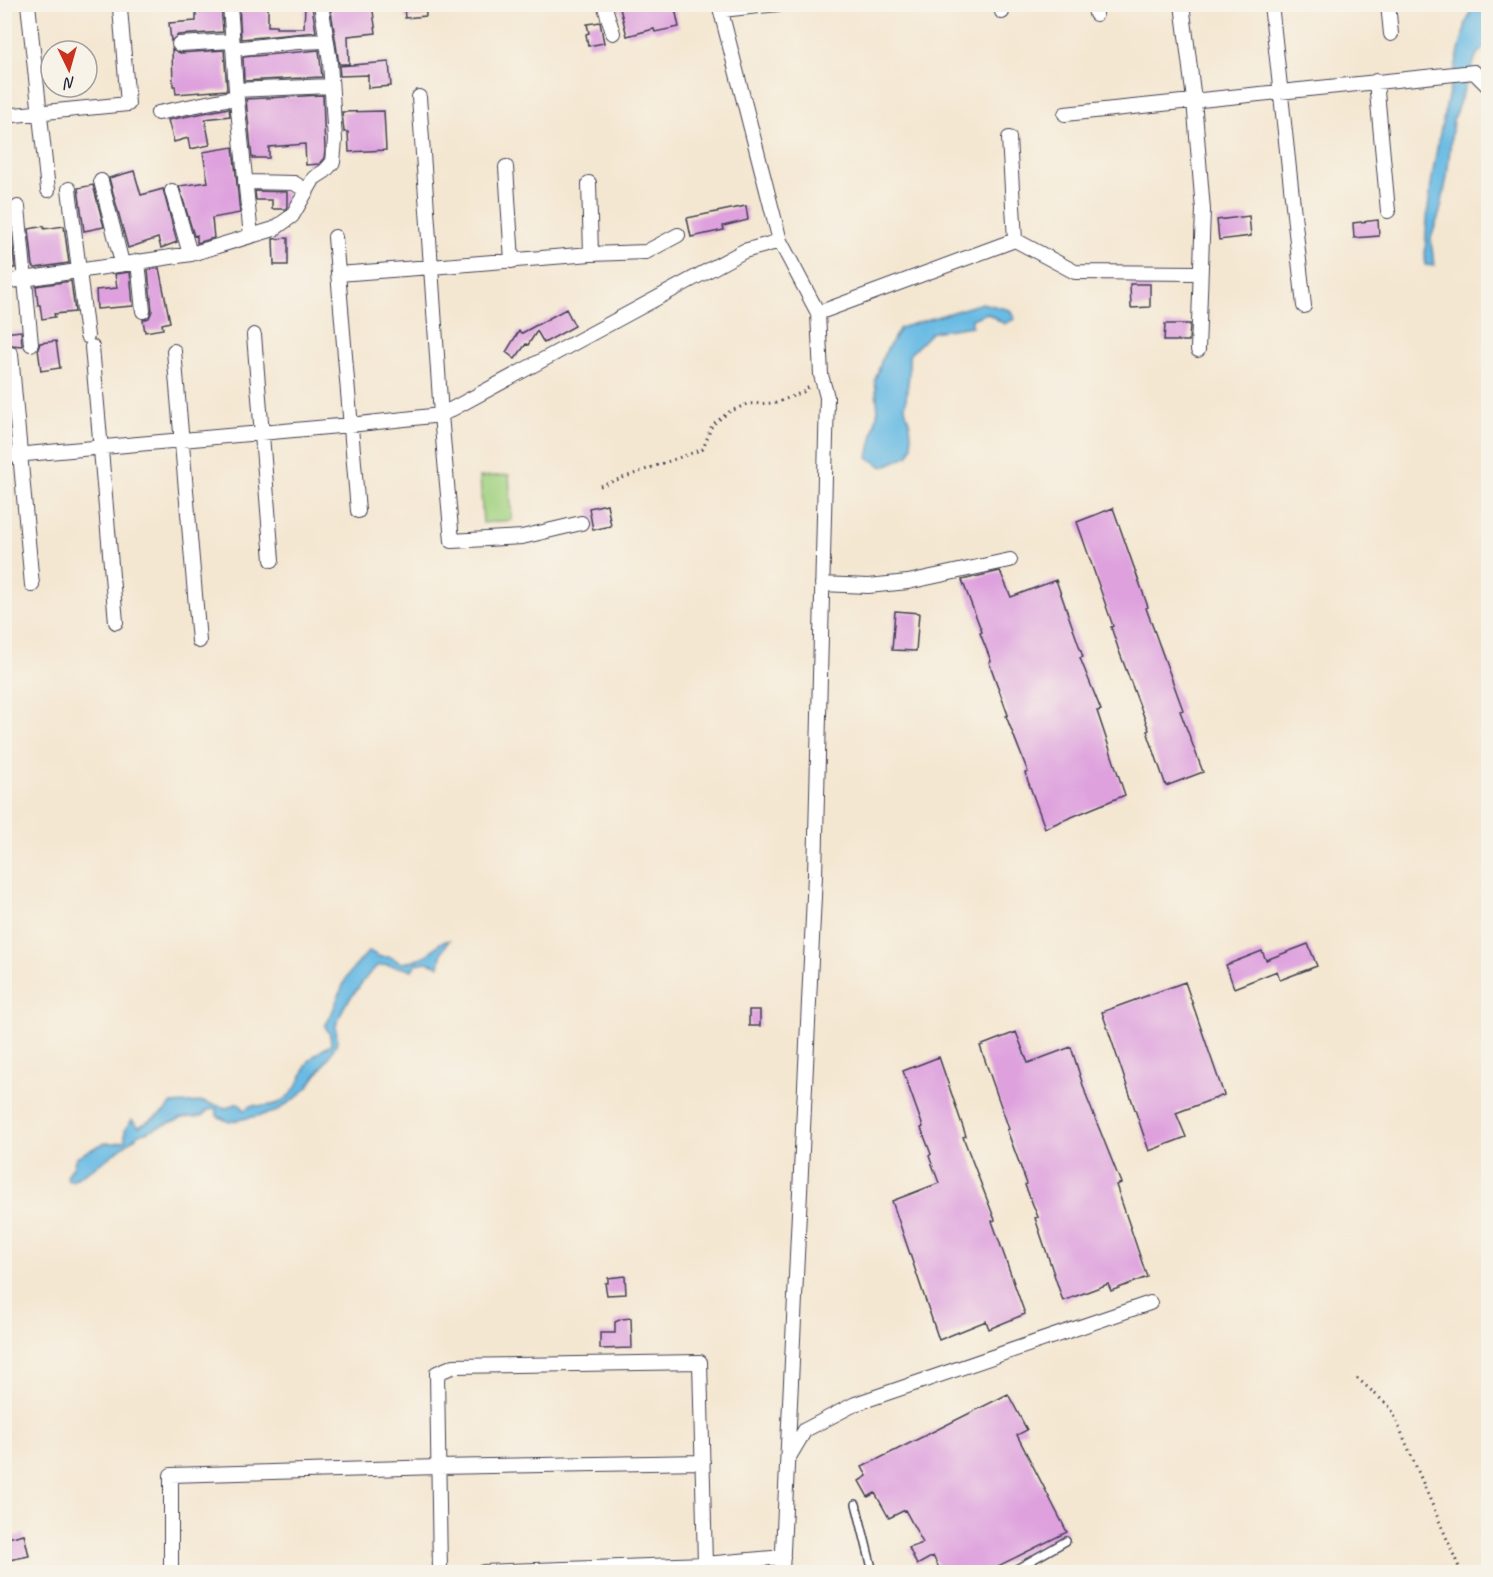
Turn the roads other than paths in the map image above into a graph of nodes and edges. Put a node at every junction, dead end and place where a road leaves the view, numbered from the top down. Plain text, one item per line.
1 (28, 4) edge
2 (230, 4) edge
3 (321, 4) edge
4 (603, 4) edge
5 (778, 4) edge
6 (1182, 4) edge
7 (1271, 4) edge
8 (1388, 4) edge
9 (120, 8) dead end
10 (721, 8) edge
11 (613, 33) dead end
12 (1391, 34) dead end
13 (327, 41) junction
14 (179, 44) dead end
15 (233, 45) junction
16 (1376, 81) junction
17 (331, 86) junction
18 (1488, 86) edge
19 (1280, 93) junction
20 (236, 94) junction
21 (419, 97) dead end
22 (1194, 100) junction
23 (39, 112) junction
24 (158, 113) dead end
25 (1065, 114) dead end
26 (4, 116) edge
27 (1010, 138) dead end
28 (506, 167) dead end
29 (101, 181) dead end
30 (245, 182) junction
31 (589, 183) dead end
32 (69, 189) dead end
33 (48, 190) dead end
34 (172, 191) dead end
35 (307, 191) junction
36 (18, 207) dead end
37 (1388, 211) dead end
38 (678, 235) dead end
39 (251, 236) junction
40 (335, 237) dead end
41 (1015, 240) junction
42 (780, 241) junction
43 (190, 254) junction
44 (591, 254) junction
45 (138, 261) junction
46 (512, 261) junction
47 (122, 263) junction
48 (431, 267) junction
49 (80, 270) junction
50 (1199, 273) junction
51 (338, 274) junction
52 (24, 280) junction
53 (4, 282) edge
54 (1304, 306) dead end
55 (143, 311) dead end
56 (818, 313) junction
57 (254, 335) dead end
58 (31, 344) dead end
59 (1198, 350) dead end
60 (174, 351) dead end
61 (11, 354) dead end
62 (9, 387) edge
63 (441, 415) junction
64 (350, 425) junction
65 (262, 433) junction
66 (181, 439) junction
67 (101, 448) junction
68 (20, 455) junction
69 (4, 456) edge
70 (358, 511) dead end
71 (582, 523) dead end
72 (272, 560) dead end
73 (1010, 560) dead end
74 (822, 584) junction
75 (32, 585) dead end
76 (116, 622) dead end
77 (199, 641) dead end
78 (1150, 1303) dead end
79 (788, 1458) junction
80 (703, 1462) junction
81 (438, 1467) junction
82 (856, 1504) dead end
83 (1065, 1541) dead end
84 (783, 1557) junction
85 (705, 1568) edge
86 (171, 1572) edge
87 (440, 1572) edge
88 (483, 1572) edge
89 (782, 1572) edge
90 (873, 1572) edge
91 (1011, 1572) edge

1 - 23 street
2 - 15 street
3 - 13 street
4 - 11 street
5 - 10 street
6 - 22 street
7 - 19 street
8 - 12 street
9 - 23 street
10 - 42 street
13 - 15 street
13 - 17 street
14 - 15 street
15 - 20 street
16 - 18 street
16 - 19 street
16 - 37 street
17 - 20 street
17 - 35 street
19 - 22 street
19 - 54 street
20 - 24 street
20 - 30 street
21 - 48 street
22 - 25 street
22 - 50 street
23 - 26 street
23 - 33 street
27 - 41 street
28 - 46 street
29 - 47 street
30 - 35 street
30 - 39 street
31 - 44 street
32 - 49 street
34 - 43 street
35 - 39 street
36 - 52 street
38 - 44 street
39 - 43 street
40 - 51 street
41 - 50 street
41 - 56 street
42 - 56 street
42 - 63 street
43 - 45 street
44 - 46 street
45 - 47 street
45 - 55 street
46 - 48 street
47 - 49 street
48 - 51 street
48 - 63 street
49 - 52 street
49 - 67 street
50 - 59 street
51 - 64 street
52 - 53 street
52 - 58 street
56 - 74 street
57 - 65 street
60 - 66 street
61 - 62 street
62 - 68 street
63 - 64 street
63 - 71 street
64 - 65 street
64 - 70 street
65 - 66 street
65 - 72 street
66 - 67 street
66 - 77 street
67 - 68 street
67 - 76 street
68 - 69 street
68 - 75 street
73 - 74 street
74 - 79 street
78 - 79 street
79 - 84 street
80 - 81 street
80 - 81 street
80 - 85 street
81 - 86 street
81 - 87 street
82 - 90 lane
83 - 91 lane
84 - 85 street
84 - 89 street
85 - 88 street

